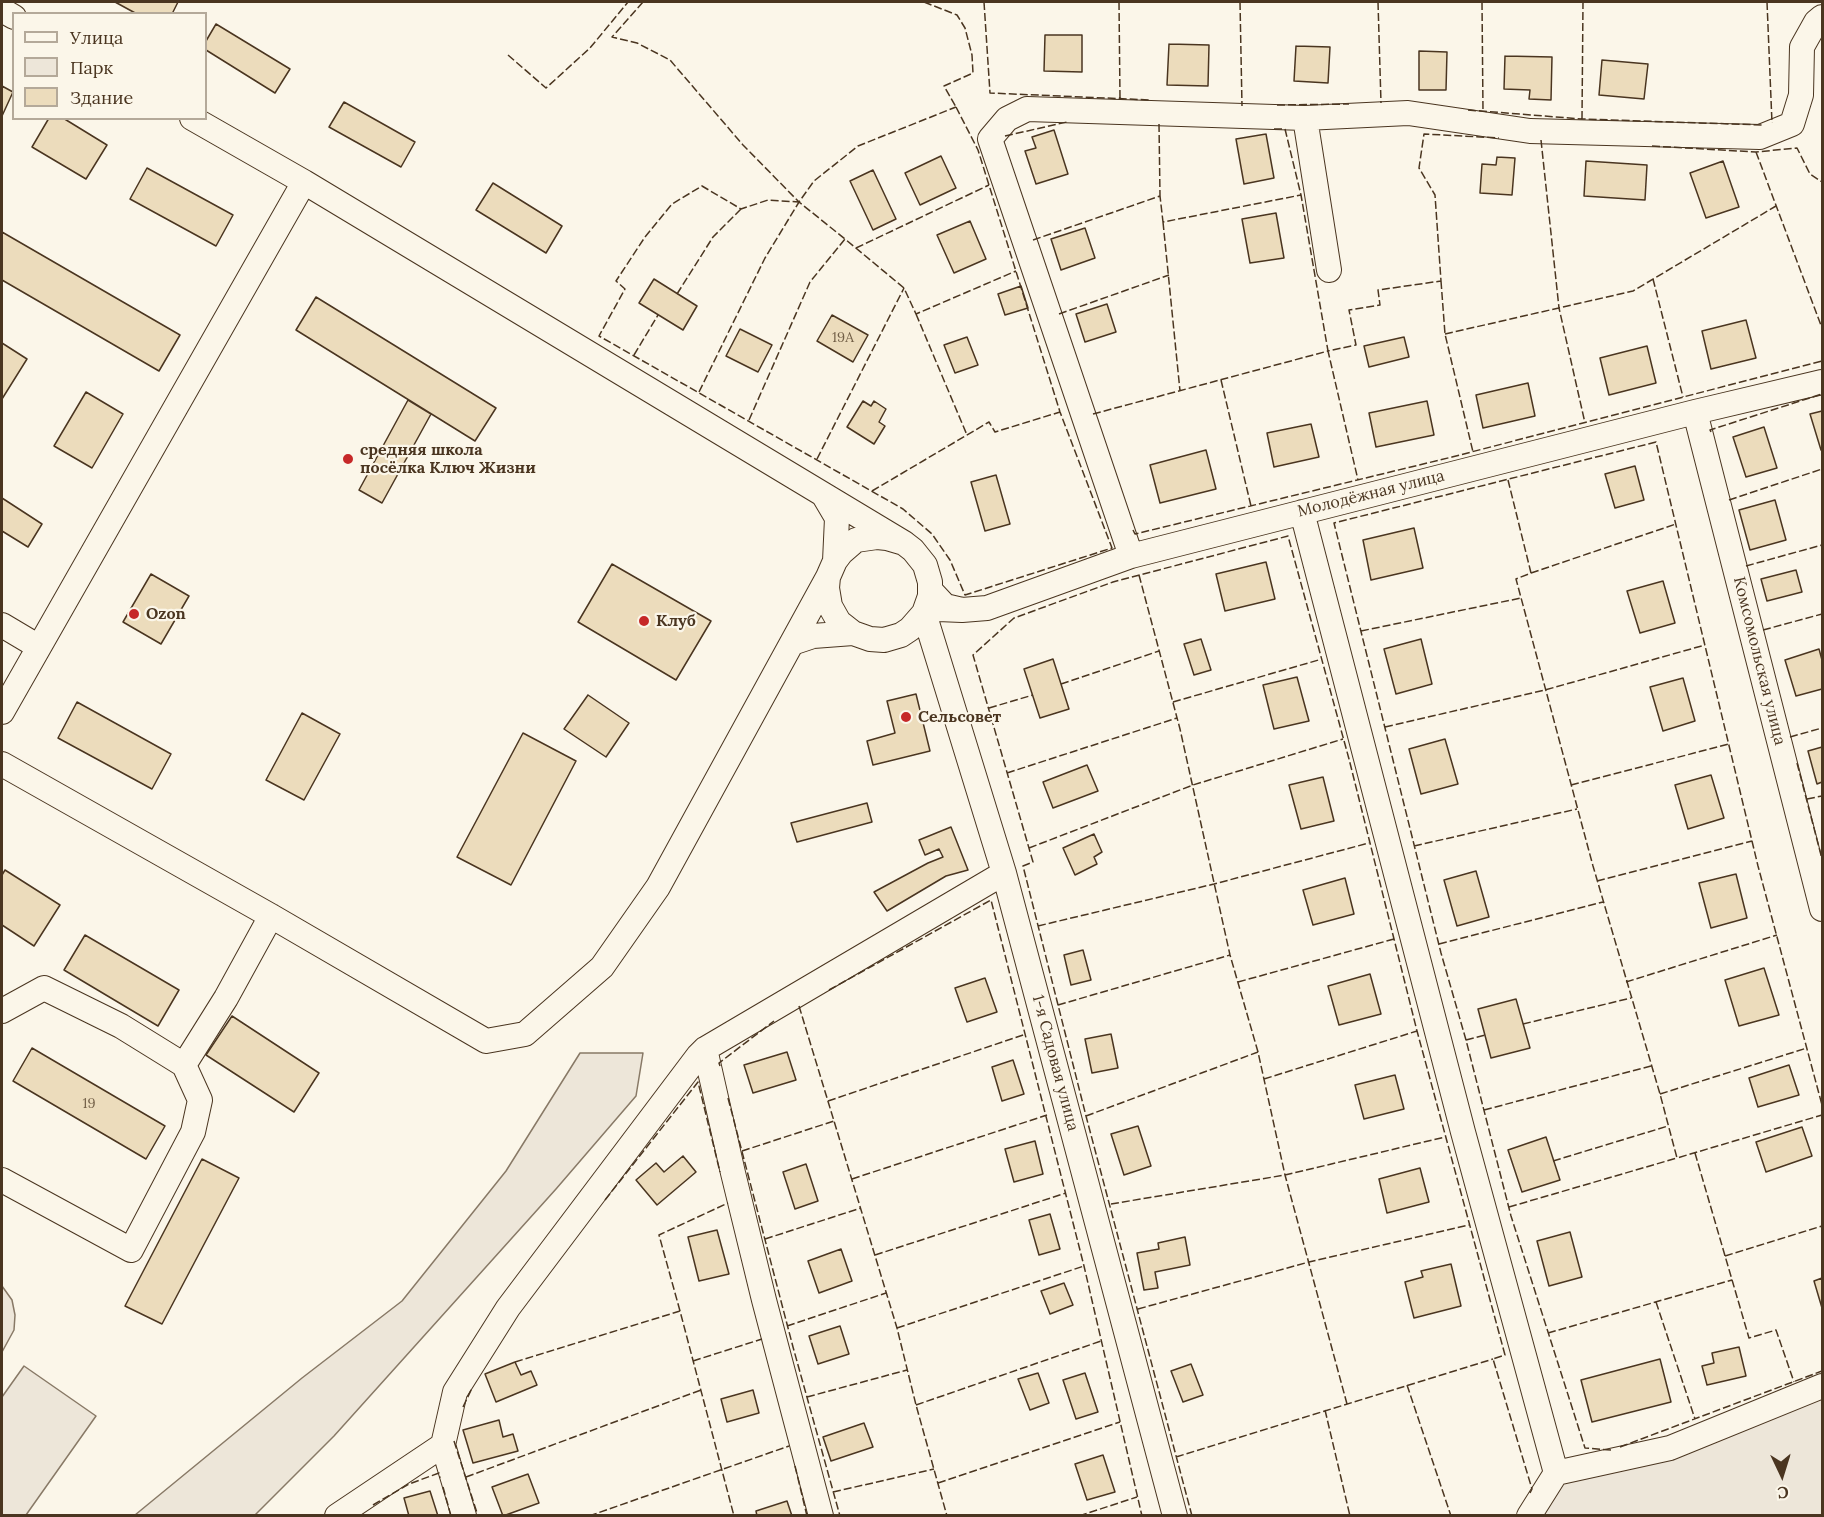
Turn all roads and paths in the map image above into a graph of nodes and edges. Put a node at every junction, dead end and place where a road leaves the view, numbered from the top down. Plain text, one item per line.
1 (1822, 17) edge
2 (1305, 118) junction
3 (196, 120) edge
4 (304, 182) junction
5 (1329, 270) dead end
6 (1822, 382) edge
7 (1695, 412) junction
8 (825, 496) junction
9 (1302, 512) junction
10 (904, 543) junction
11 (1131, 556) junction
12 (832, 569) junction
13 (927, 602) junction
14 (2, 625) edge
15 (853, 633) junction
16 (792, 643) junction
17 (39, 647) junction
18 (2, 712) edge
19 (2, 764) edge
20 (1004, 873) junction
21 (1822, 909) edge
22 (271, 915) junction
23 (2, 1011) edge
24 (705, 1049) junction
25 (184, 1065) junction
26 (2, 1180) edge
27 (1822, 1386) edge
28 (443, 1445) junction
29 (1556, 1473) junction
30 (337, 1515) edge
31 (464, 1515) edge
32 (821, 1515) edge
33 (1175, 1515) edge
34 (1529, 1515) edge

1 - 2 street
2 - 5 street
2 - 11 street
3 - 4 street
4 - 8 street
4 - 17 street
6 - 7 street, Молодёжная улица
7 - 9 street, Молодёжная улица
7 - 21 street, Комсомольская улица
8 - 10 street
8 - 12 street
9 - 11 street, Молодёжная улица
9 - 29 street
10 - 12 street
10 - 13 street
11 - 13 street, Молодёжная улица
12 - 15 street
12 - 16 street
13 - 15 street
13 - 20 street, 1-я Садовая улица
14 - 17 street
15 - 16 street
16 - 22 street
17 - 18 street
19 - 22 street
20 - 24 street
20 - 33 street, 1-я Садовая улица
22 - 25 street
23 - 25 street
24 - 28 street
24 - 32 street
25 - 26 street
27 - 29 street
28 - 30 street
28 - 31 street
29 - 34 street

